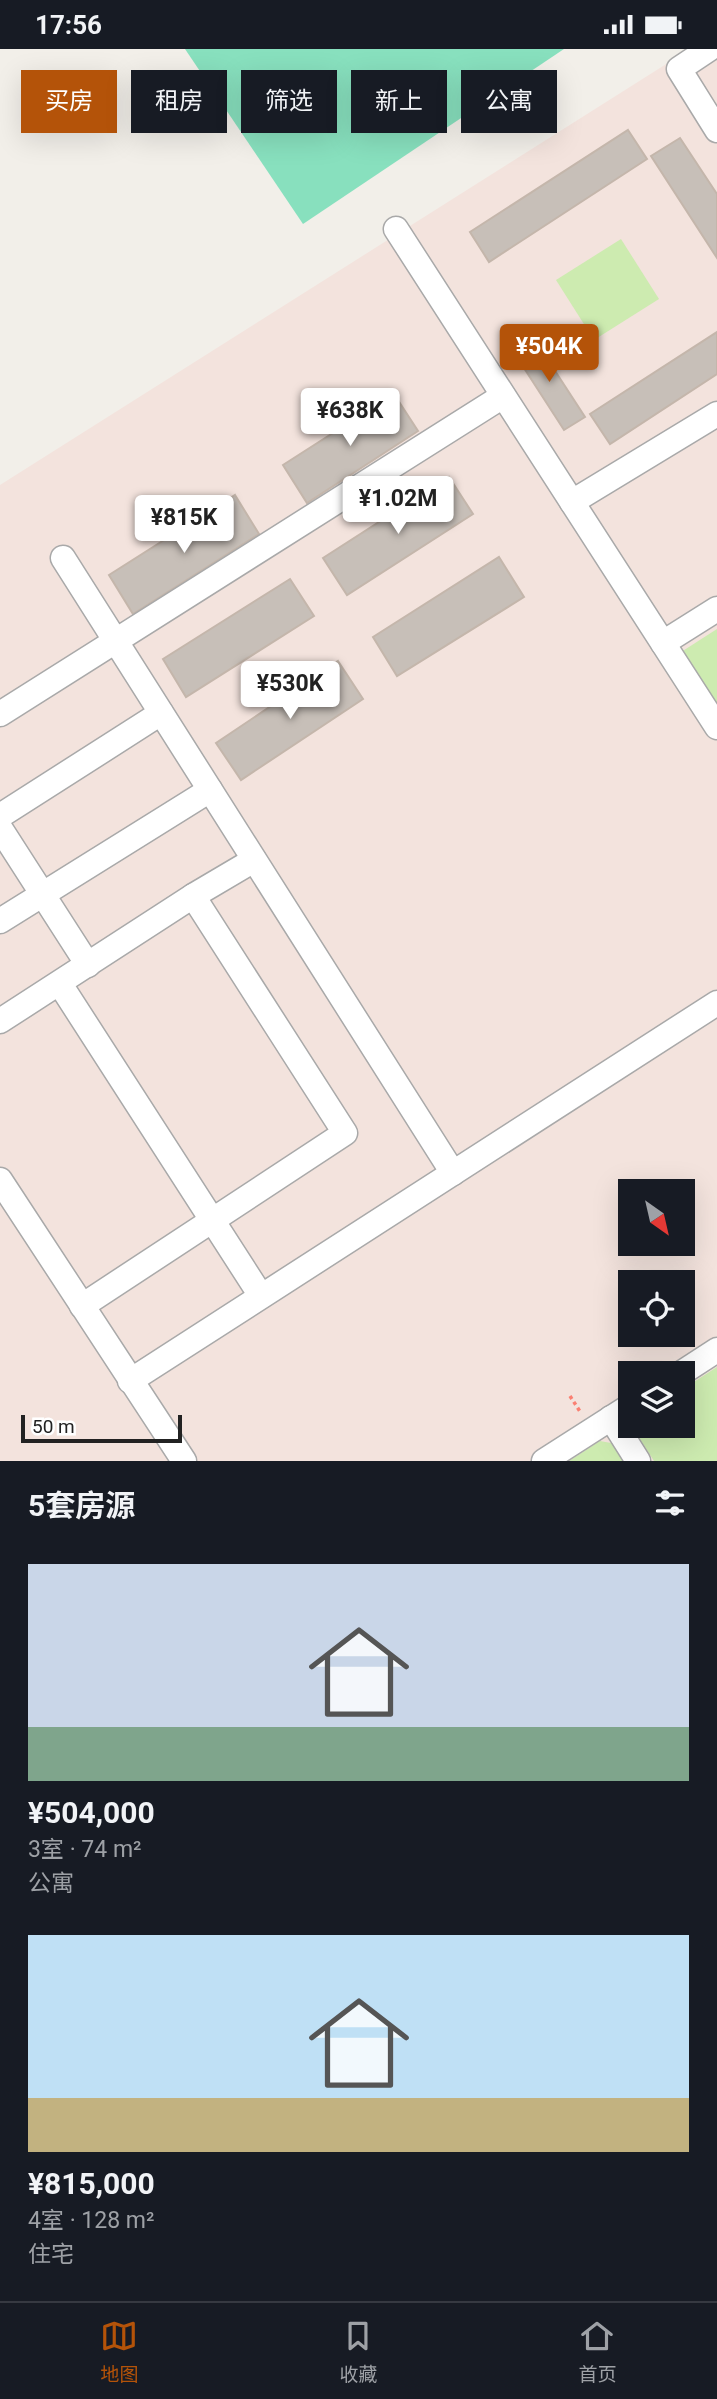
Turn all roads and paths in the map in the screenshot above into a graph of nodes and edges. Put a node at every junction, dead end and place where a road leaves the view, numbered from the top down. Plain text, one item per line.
1 (709, 49) edge
2 (717, 130) edge
3 (396, 229) dead end
4 (503, 396) junction
5 (717, 414) edge
6 (572, 502) junction
7 (63, 558) dead end
8 (717, 609) edge
9 (116, 641) junction
10 (663, 643) junction
11 (161, 713) junction
12 (0, 714) edge
13 (717, 727) edge
14 (210, 790) junction
15 (0, 816) edge
16 (0, 828) edge
17 (254, 860) junction
18 (43, 894) junction
19 (193, 896) junction
20 (0, 921) edge
21 (88, 965) junction
22 (60, 984) junction
23 (717, 1003) edge
24 (0, 1021) edge
25 (453, 1173) junction
26 (0, 1180) edge
27 (212, 1220) junction
28 (261, 1296) junction
29 (82, 1306) junction
30 (717, 1350) edge
31 (695, 1364) edge
32 (130, 1381) junction
33 (618, 1413) edge
34 (630, 1438) edge
35 (184, 1461) edge
36 (544, 1461) edge
37 (638, 1461) edge

1 - 2 lane
3 - 4 lane
4 - 6 lane
4 - 9 lane
5 - 6 lane
6 - 10 lane
7 - 9 lane
8 - 10 lane
9 - 11 lane
9 - 12 lane
10 - 13 lane
11 - 14 lane
11 - 15 lane
14 - 17 lane
14 - 18 lane
16 - 18 lane
17 - 19 lane
17 - 25 lane
18 - 20 lane
18 - 21 lane
19 - 21 lane
19 - 27 lane
21 - 22 lane
22 - 24 lane
22 - 27 lane
23 - 25 lane
25 - 28 lane
26 - 29 lane
27 - 28 lane
27 - 29 lane
28 - 32 lane
29 - 32 lane
30 - 31 lane
32 - 35 lane
33 - 36 lane
34 - 37 lane

